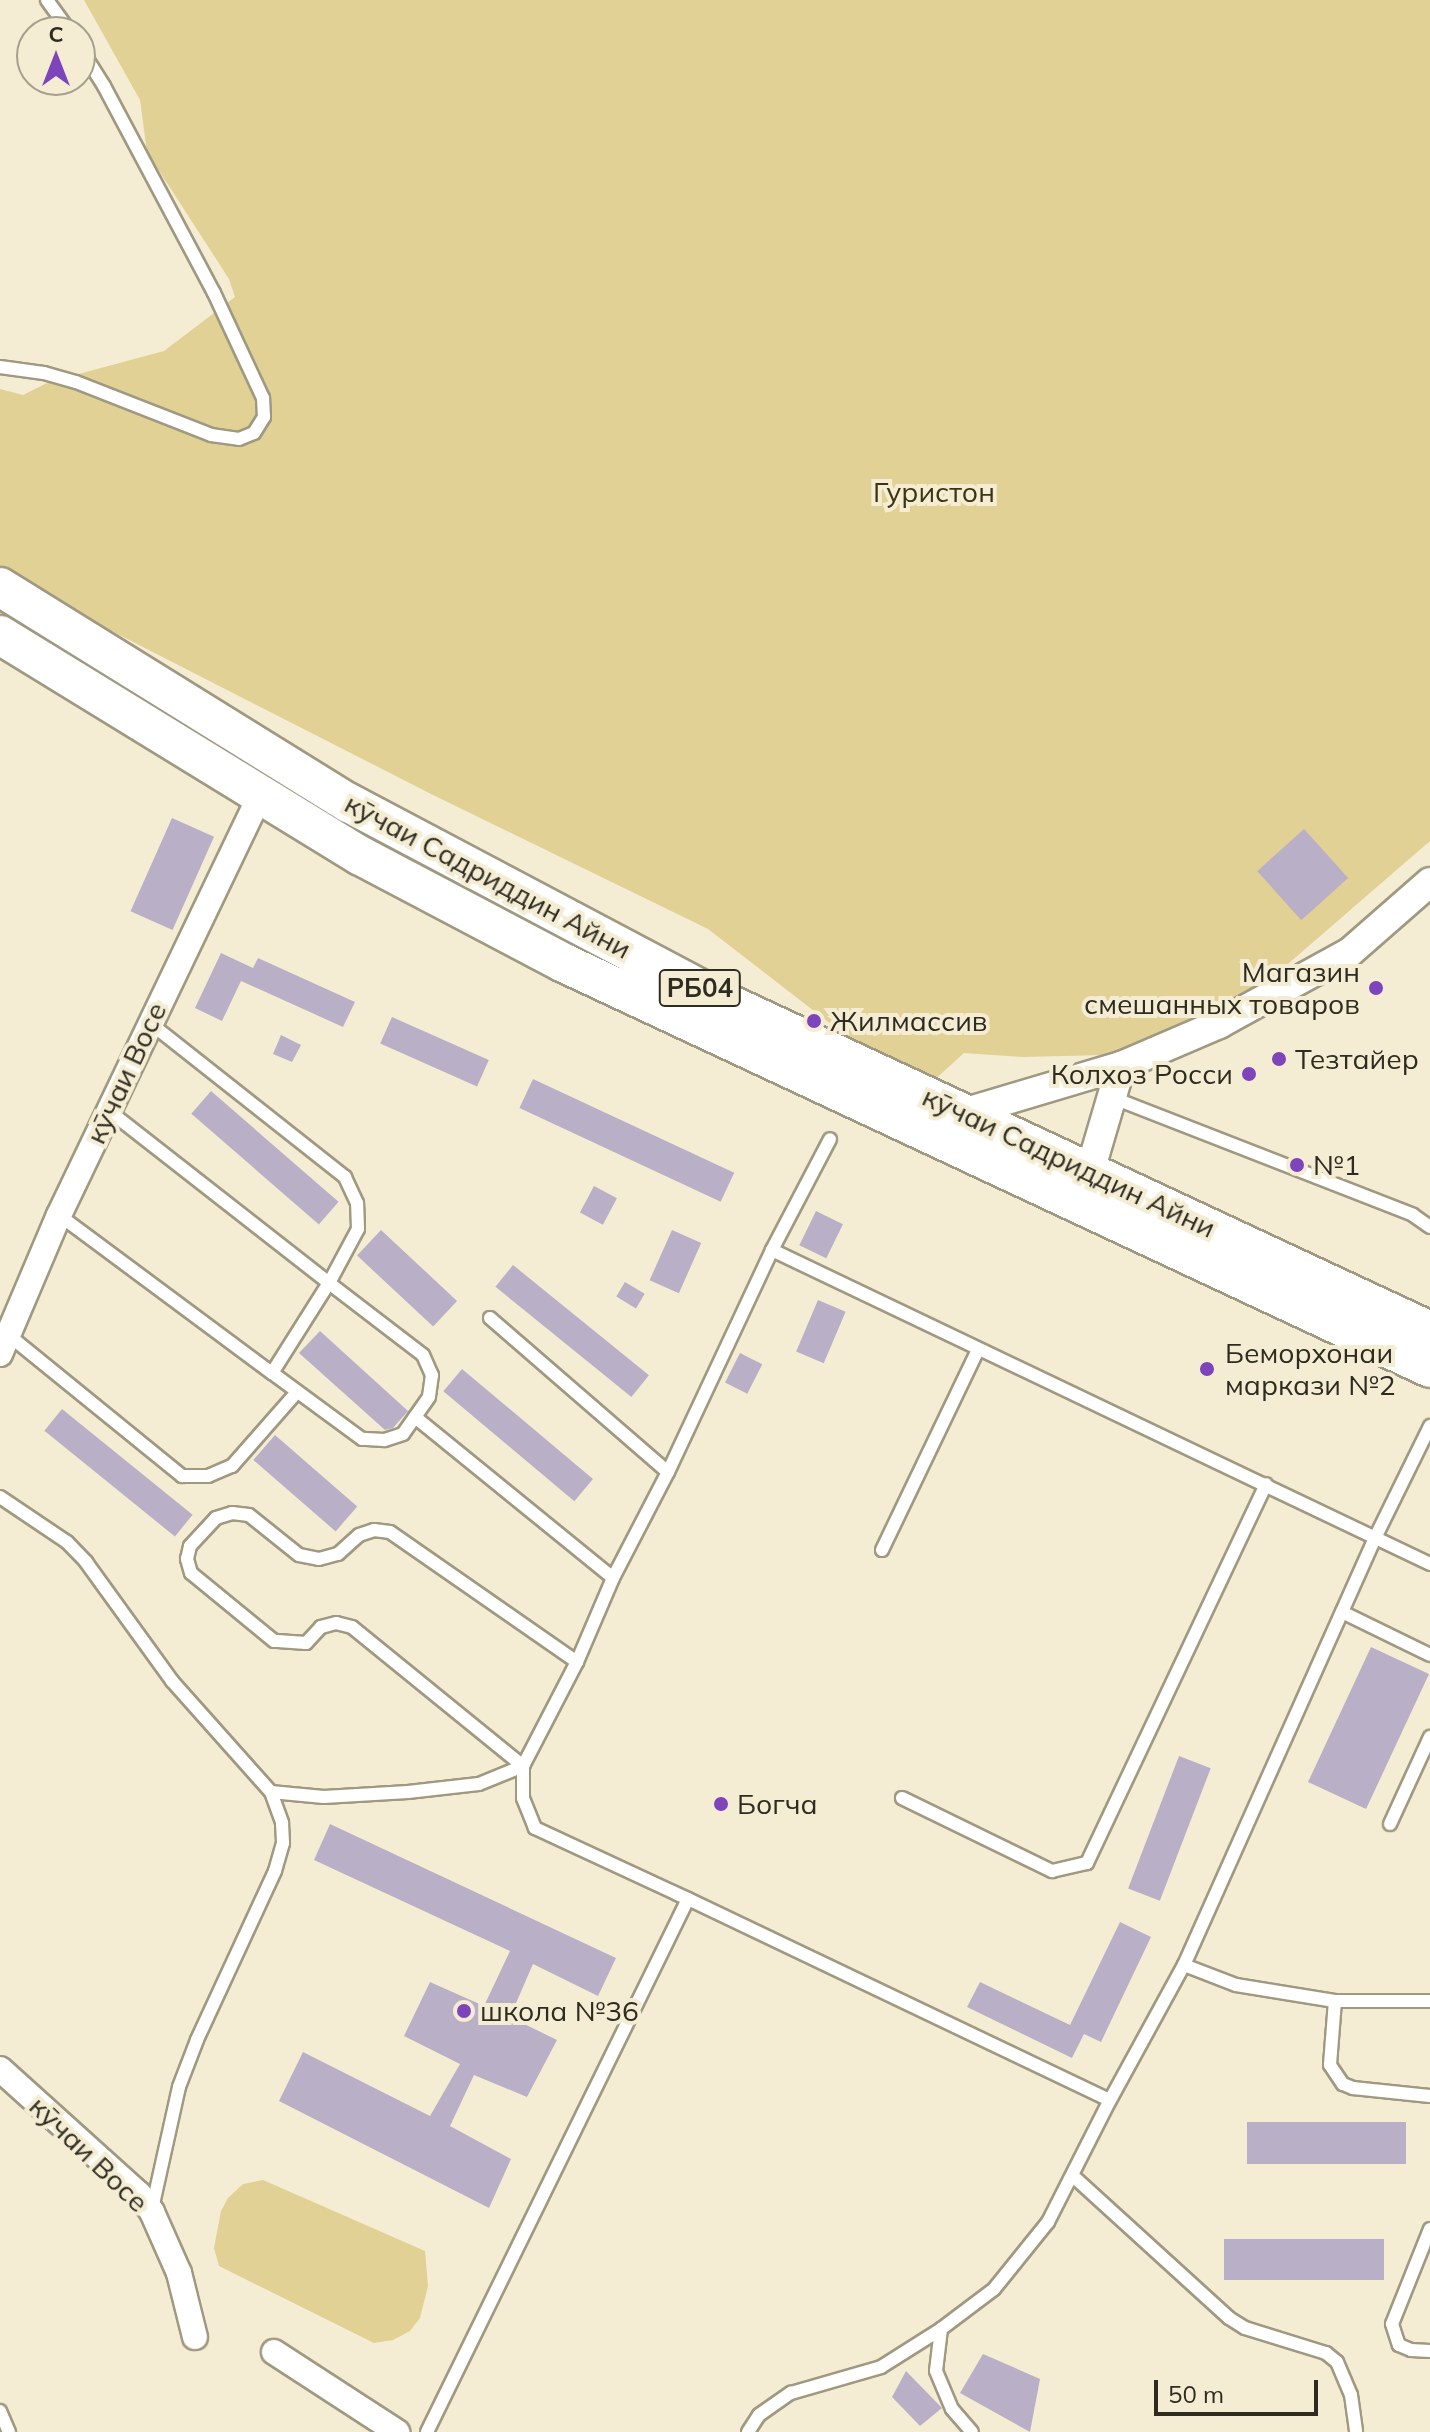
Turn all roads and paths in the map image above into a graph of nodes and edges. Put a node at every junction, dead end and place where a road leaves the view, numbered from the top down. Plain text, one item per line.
1 (96, 73) edge
2 (0, 367) edge
3 (0, 587) edge
4 (0, 635) edge
5 (260, 796) junction
6 (1430, 882) edge
7 (149, 1022) junction
8 (1121, 1066) junction
9 (1111, 1097) junction
10 (109, 1111) junction
11 (963, 1113) junction
12 (830, 1139) dead end
13 (1090, 1171) junction
14 (59, 1215) junction
15 (1430, 1227) edge
16 (772, 1250) junction
17 (329, 1283) junction
18 (490, 1318) dead end
19 (1430, 1331) edge
20 (3, 1344) edge
21 (978, 1350) junction
22 (1430, 1368) edge
23 (272, 1373) junction
24 (297, 1392) junction
25 (415, 1417) junction
26 (1430, 1426) edge
27 (668, 1472) junction
28 (1266, 1484) junction
29 (0, 1497) edge
30 (1375, 1538) junction
31 (882, 1550) dead end
32 (1430, 1564) edge
33 (613, 1578) junction
34 (1342, 1612) junction
35 (1430, 1655) edge
36 (577, 1662) junction
37 (1430, 1737) edge
38 (523, 1766) junction
39 (271, 1792) junction
40 (902, 1798) dead end
41 (1390, 1824) dead end
42 (688, 1899) junction
43 (1184, 1965) junction
44 (1335, 2001) junction
45 (1430, 2001) edge
46 (0, 2069) edge
47 (1430, 2096) edge
48 (1110, 2100) junction
49 (1073, 2176) junction
50 (152, 2212) junction
51 (1429, 2227) edge
52 (941, 2329) junction
53 (195, 2337) dead end
54 (1430, 2351) edge
55 (274, 2352) dead end
56 (0, 2411) edge
57 (9, 2432) edge
58 (397, 2432) edge
59 (427, 2432) edge
60 (748, 2432) edge
61 (972, 2432) edge
62 (1356, 2432) edge

1 - 2 lane
3 - 11 highway, кӯчаи Садриддин Айни / РБ04
4 - 5 highway, кӯчаи Садриддин Айни / РБ04
5 - 7 street, кӯчаи Восе
5 - 22 highway, кӯчаи Садриддин Айни / РБ04
6 - 8 street
7 - 10 street, кӯчаи Восе
7 - 17 lane
8 - 9 street
8 - 11 street
9 - 13 street
9 - 15 lane
10 - 14 street, кӯчаи Восе
10 - 17 lane
11 - 13 highway, кӯчаи Садриддин Айни / РБ04
12 - 16 lane
13 - 19 highway, кӯчаи Садриддин Айни / РБ04
14 - 20 street, кӯчаи Восе
14 - 23 lane
16 - 21 lane
16 - 27 lane
17 - 23 lane
17 - 25 lane
18 - 27 lane
20 - 24 lane
21 - 28 lane
21 - 31 lane
23 - 24 lane
24 - 25 lane
25 - 33 lane
26 - 30 lane
27 - 33 lane
28 - 30 lane
28 - 40 lane
29 - 39 lane
30 - 32 lane
30 - 34 lane
33 - 36 lane
34 - 35 lane
34 - 43 lane
36 - 38 lane
36 - 38 lane
37 - 41 lane
38 - 39 lane
38 - 42 lane
39 - 50 lane
42 - 48 lane
42 - 59 lane
43 - 44 lane
43 - 48 lane
44 - 45 lane
44 - 47 lane
46 - 50 street, кӯчаи Восе
48 - 49 lane
49 - 52 lane
49 - 62 lane
50 - 53 street, кӯчаи Восе
51 - 54 lane
52 - 60 lane
52 - 61 lane
55 - 58 street
56 - 57 lane

